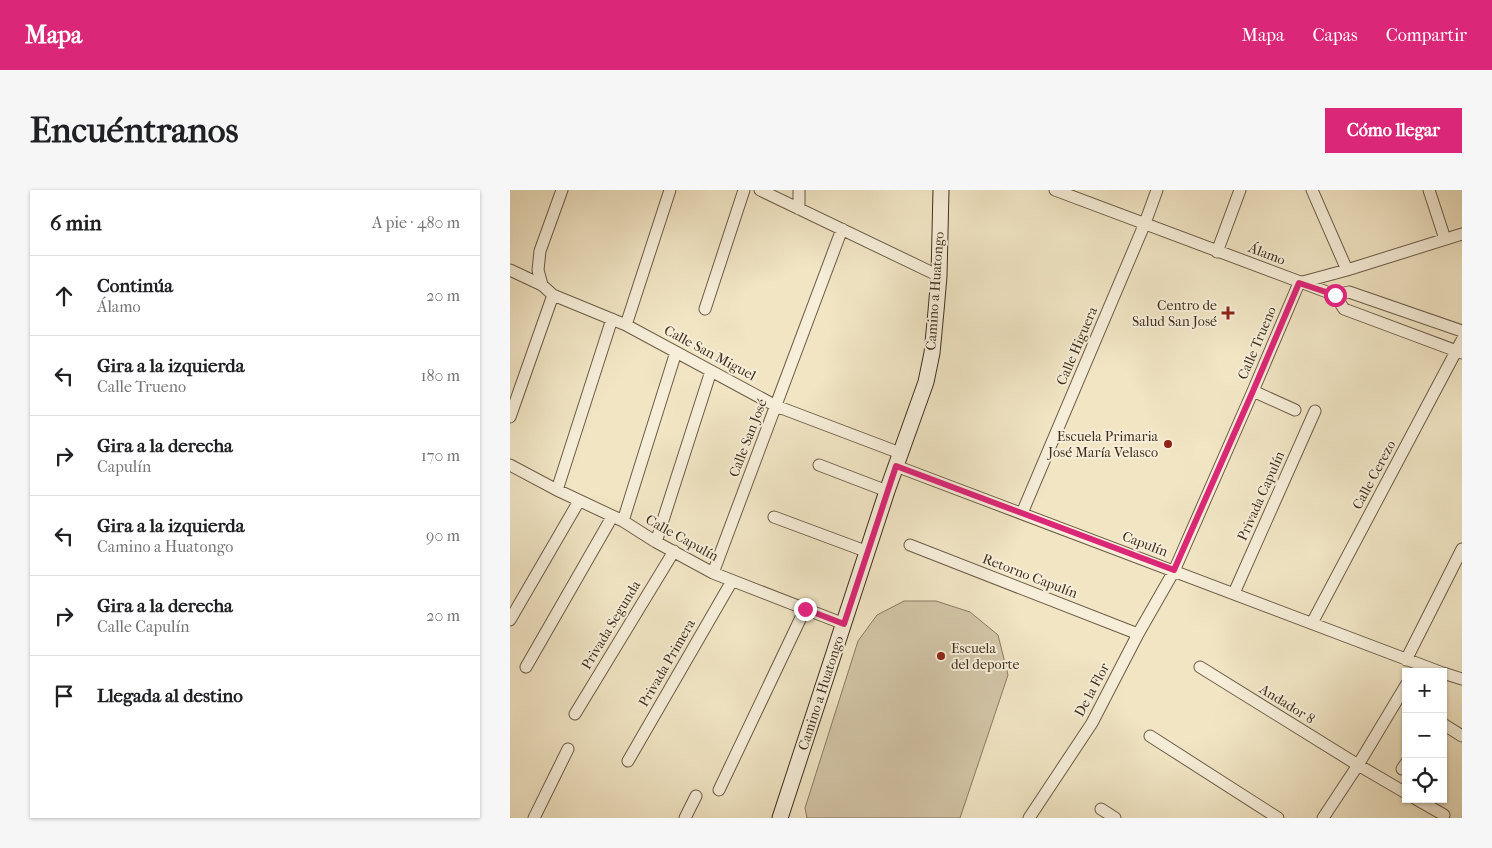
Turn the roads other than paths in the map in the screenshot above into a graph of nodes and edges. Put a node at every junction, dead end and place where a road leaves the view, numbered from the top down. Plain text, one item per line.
1 (562, 190) edge
2 (670, 190) edge
3 (744, 190) edge
4 (761, 190) edge
5 (799, 190) edge
6 (941, 190) edge
7 (1055, 190) edge
8 (1157, 190) edge
9 (1240, 190) edge
10 (1312, 190) edge
11 (1429, 190) edge
12 (1081, 194) edge
13 (799, 209) junction
14 (1145, 223) junction
15 (842, 229) junction
16 (1462, 234) edge
17 (1445, 239) junction
18 (1217, 252) junction
19 (510, 270) edge
20 (1347, 270) junction
21 (939, 276) junction
22 (1299, 283) junction
23 (542, 285) junction
24 (553, 295) junction
25 (1335, 295) junction
26 (705, 309) dead end
27 (612, 319) junction
28 (626, 325) junction
29 (1462, 331) edge
30 (1462, 340) edge
31 (676, 352) junction
32 (1459, 352) edge
33 (711, 371) junction
34 (1253, 391) junction
35 (776, 406) junction
36 (1295, 410) dead end
37 (1315, 411) dead end
38 (510, 417) edge
39 (898, 460) junction
40 (510, 465) edge
41 (819, 465) dead end
42 (557, 490) junction
43 (887, 491) junction
44 (578, 501) junction
45 (1022, 513) junction
46 (774, 517) dead end
47 (617, 519) junction
48 (656, 542) junction
49 (910, 545) dead end
50 (1462, 549) edge
51 (674, 551) junction
52 (868, 552) junction
53 (1174, 570) junction
54 (713, 573) junction
55 (732, 581) junction
56 (1234, 593) junction
57 (805, 609) junction
58 (510, 620) edge
59 (1312, 623) junction
60 (844, 624) junction
61 (1138, 634) junction
62 (1406, 660) junction
63 (526, 667) dead end
64 (1200, 667) dead end
65 (1416, 668) edge
66 (1447, 674) edge
67 (1462, 679) edge
68 (1402, 692) edge
69 (575, 714) dead end
70 (1447, 727) edge
71 (1150, 736) dead end
72 (1462, 736) edge
73 (568, 749) dead end
74 (628, 761) dead end
75 (1358, 766) junction
76 (719, 790) dead end
77 (1402, 791) edge
78 (696, 796) dead end
79 (1423, 803) edge
80 (1101, 809) dead end
81 (1444, 815) dead end
82 (534, 818) edge
83 (685, 818) edge
84 (780, 818) edge
85 (1029, 818) edge
86 (1115, 818) edge
87 (1278, 818) edge
88 (1323, 818) edge

1 - 23 street
2 - 28 street
3 - 26 street
4 - 13 street
5 - 13 street
6 - 21 main road, Camino a Huatongo
7 - 12 street, Álamo
8 - 14 street, Calle Higuera
9 - 18 street
10 - 20 street
11 - 17 street
12 - 14 street, Álamo
13 - 15 street
14 - 18 street, Álamo
14 - 45 street, Calle Higuera
15 - 21 street
15 - 35 street, Calle San José
16 - 17 street
17 - 20 street
18 - 22 street, Álamo
19 - 23 street, Calle San Miguel
20 - 22 street
21 - 39 main road, Camino a Huatongo
22 - 25 street, Álamo
22 - 34 street, Calle Trueno
23 - 24 street, Calle San Miguel
24 - 27 street, Calle San Miguel
24 - 38 street
25 - 29 street
25 - 32 street, Álamo
27 - 28 street, Calle San Miguel
27 - 42 street
28 - 31 street, Calle San Miguel
30 - 32 street, Calle Cerezo
31 - 33 street, Calle San Miguel
31 - 47 street
32 - 59 street, Calle Cerezo
33 - 35 street, Calle San Miguel
33 - 48 street
34 - 36 street
34 - 53 street, Calle Trueno
35 - 39 street, Calle San Miguel
35 - 54 street, Calle San José
37 - 56 street, Privada Capulín
39 - 43 main road, Camino a Huatongo
39 - 45 street, Capulín
40 - 42 street, Calle Capulín
41 - 43 street
42 - 44 street, Calle Capulín
43 - 52 main road, Camino a Huatongo
44 - 47 street, Calle Capulín
44 - 58 street
45 - 53 street, Capulín
46 - 52 street
47 - 48 street, Calle Capulín
47 - 63 street
48 - 51 street, Calle Capulín
49 - 61 street, Retorno Capulín
50 - 62 street
51 - 54 street, Calle Capulín
51 - 69 street, Privada Segunda
52 - 60 main road, Camino a Huatongo
53 - 56 street, Capulín
53 - 61 street, De la Flor
54 - 55 street, Calle Capulín
55 - 57 street, Calle Capulín
55 - 74 street, Privada Primera
56 - 59 street, Capulín
57 - 60 street, Calle Capulín
57 - 76 street
59 - 62 street, Capulín
60 - 84 main road, Camino a Huatongo
61 - 85 street, De la Flor
62 - 65 street, Capulín
64 - 75 street, Andador 8
66 - 67 street, Capulín
68 - 75 street
70 - 72 street
71 - 87 street
73 - 82 street
75 - 77 street, Andador 8
75 - 88 street
78 - 83 street
79 - 81 street
80 - 86 street

